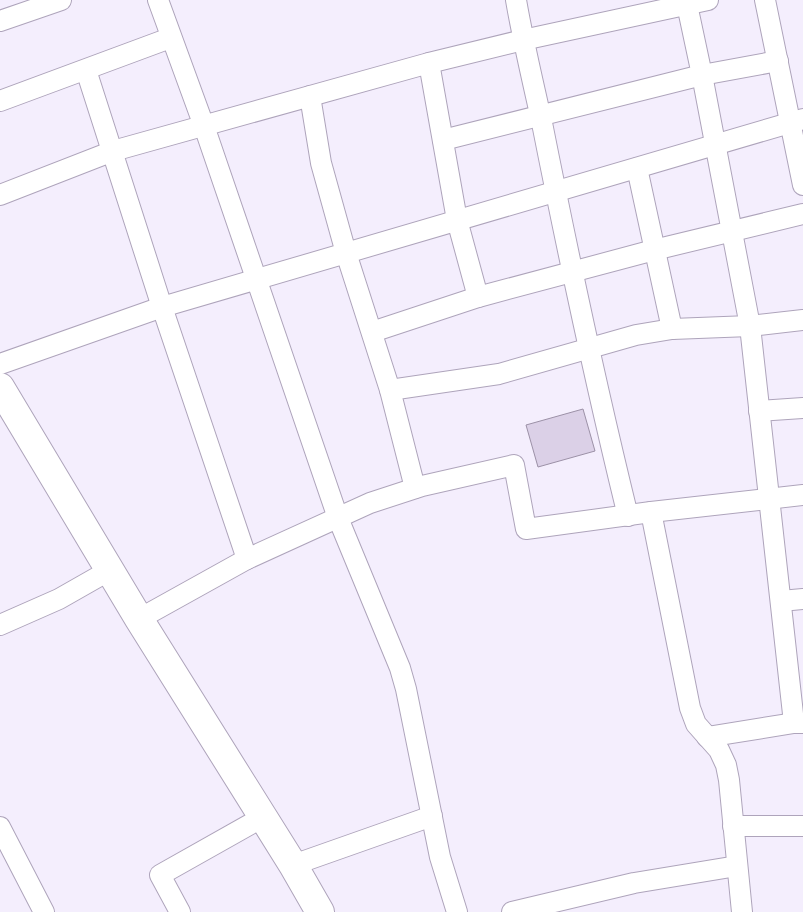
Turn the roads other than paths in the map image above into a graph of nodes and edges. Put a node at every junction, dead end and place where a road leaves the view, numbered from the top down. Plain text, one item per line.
1 (61, 0) edge
2 (158, 0) edge
3 (516, 0) edge
4 (708, 0) edge
5 (765, 0) edge
6 (686, 2) edge
7 (0, 22) edge
8 (170, 38) junction
9 (523, 40) junction
10 (778, 61) junction
11 (429, 63) junction
12 (86, 70) junction
13 (702, 75) junction
14 (310, 96) junction
15 (0, 101) edge
16 (540, 116) junction
17 (797, 121) edge
18 (204, 126) junction
19 (443, 140) junction
20 (715, 145) junction
21 (113, 151) junction
22 (637, 168) junction
23 (803, 185) edge
24 (555, 191) junction
25 (0, 195) edge
26 (803, 214) edge
27 (457, 220) junction
28 (731, 230) junction
29 (654, 250) junction
30 (346, 253) junction
31 (572, 272) junction
32 (257, 280) junction
33 (478, 297) junction
34 (162, 307) junction
35 (803, 320) edge
36 (750, 326) junction
37 (672, 329) junction
38 (372, 332) junction
39 (590, 347) junction
40 (0, 364) edge
41 (390, 390) junction
42 (3, 398) edge
43 (803, 408) edge
44 (759, 411) junction
45 (414, 488) junction
46 (803, 495) edge
47 (770, 499) junction
48 (651, 512) junction
49 (628, 516) junction
50 (338, 518) junction
51 (247, 559) junction
52 (110, 570) junction
53 (803, 599) edge
54 (781, 601) junction
55 (139, 619) junction
56 (0, 625) edge
57 (798, 723) edge
58 (707, 737) junction
59 (432, 816) junction
60 (263, 817) junction
61 (733, 826) junction
62 (803, 826) edge
63 (0, 827) edge
64 (293, 865) junction
65 (737, 866) junction
66 (40, 911) edge
67 (180, 912) edge
68 (320, 912) edge
69 (457, 912) edge
70 (512, 912) edge
71 (742, 912) edge

1 - 7 street
2 - 8 street
3 - 9 street
4 - 6 street
5 - 10 street
6 - 9 street
6 - 13 street
8 - 12 street
8 - 18 street
9 - 11 street
9 - 16 street
10 - 13 street
10 - 17 street
11 - 14 street
11 - 19 street
12 - 15 street
12 - 21 street
13 - 16 street
13 - 20 street
14 - 18 street
14 - 30 street
16 - 19 street
16 - 24 street
17 - 20 street
17 - 23 street
18 - 21 street
18 - 32 street
19 - 27 street
20 - 22 street
20 - 28 street
21 - 25 street
21 - 34 street
22 - 24 street
22 - 29 street
24 - 27 street
24 - 31 street
26 - 28 street
27 - 30 street
27 - 33 street
28 - 29 street
28 - 36 street
29 - 31 street
29 - 37 street
30 - 32 street
30 - 38 street
31 - 33 street
31 - 39 street
32 - 34 street
32 - 50 street
33 - 38 street
34 - 40 street
34 - 51 street
35 - 36 street
36 - 37 street
36 - 44 street
37 - 39 street
38 - 41 street
39 - 41 street
39 - 49 street
41 - 45 street
42 - 52 main road
43 - 44 street
44 - 47 street
45 - 49 street
45 - 50 street
46 - 47 street
47 - 48 street
47 - 54 street
48 - 49 street
48 - 58 street
50 - 51 street
50 - 59 street
51 - 55 street
52 - 55 main road
52 - 56 street
53 - 54 street
54 - 57 street
55 - 60 main road
57 - 58 street
58 - 61 street
59 - 64 street
59 - 69 street
60 - 64 main road
60 - 67 street
61 - 62 street
61 - 65 street
63 - 66 street
64 - 68 main road
65 - 70 street
65 - 71 street

